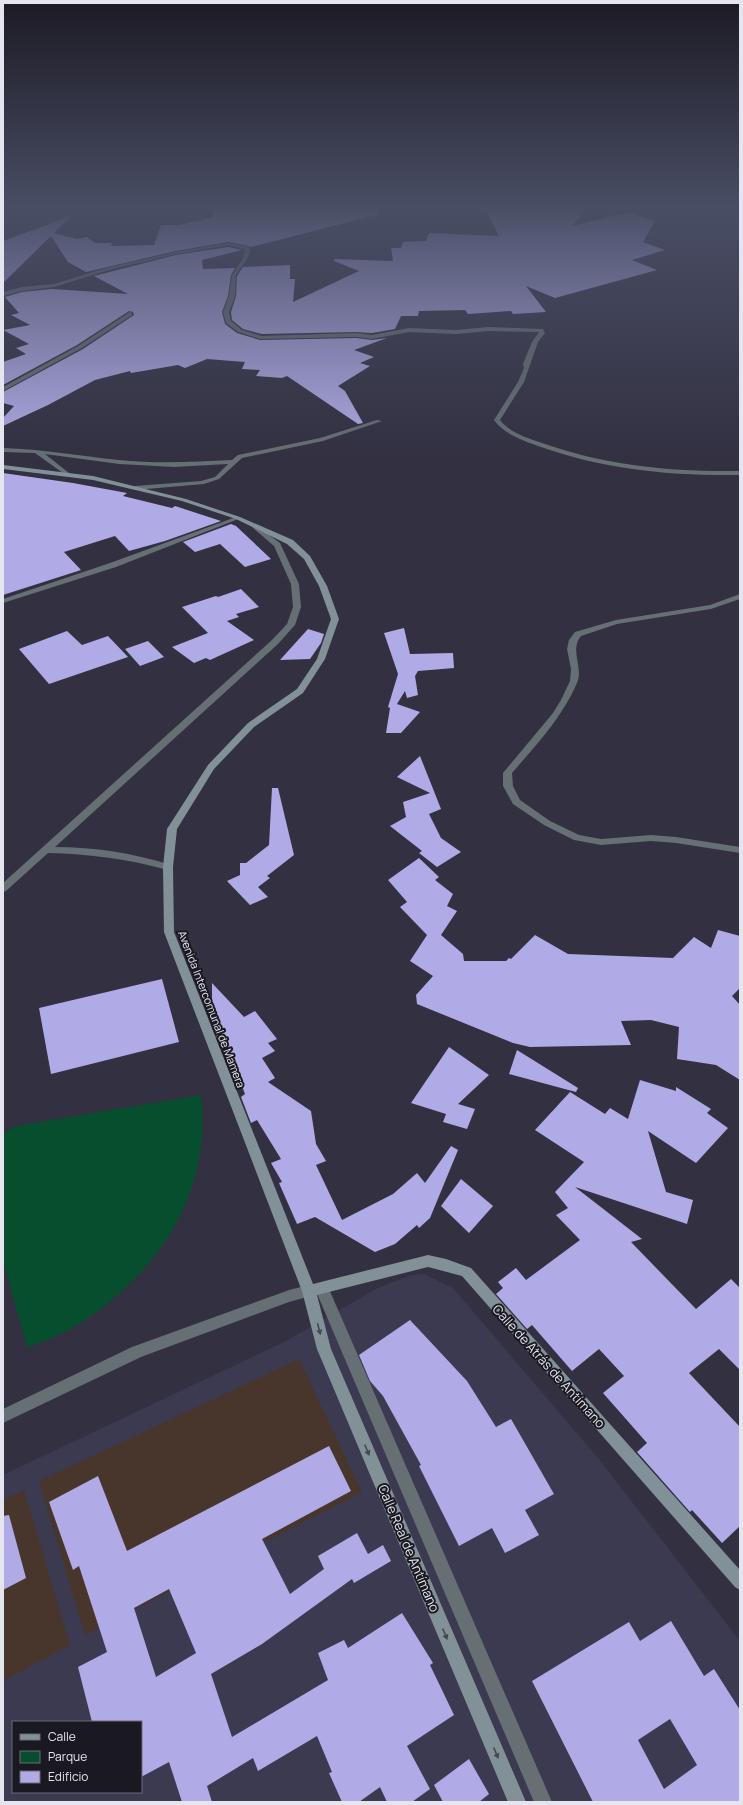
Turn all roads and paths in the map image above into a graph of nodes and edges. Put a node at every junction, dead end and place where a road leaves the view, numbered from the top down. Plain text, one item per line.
1 (232, 292) edge
2 (130, 314) dead end
3 (3, 389) edge
4 (379, 421) dead end
5 (3, 450) edge
6 (37, 451) junction
7 (234, 462) junction
8 (3, 467) edge
9 (740, 473) edge
10 (67, 474) junction
11 (135, 488) junction
12 (238, 518) junction
13 (254, 526) junction
14 (740, 596) edge
15 (3, 601) edge
16 (46, 850) junction
17 (740, 850) edge
18 (168, 867) junction
19 (3, 889) edge
20 (315, 1290) junction
21 (3, 1416) edge
22 (740, 1582) edge
23 (517, 1802) edge
24 (543, 1802) edge

1 - 9 street
2 - 3 street
4 - 7 street
5 - 6 street
6 - 7 street
6 - 10 street
7 - 11 street
8 - 10 street, Avenida Intercomunal de Mamera
10 - 11 street, Avenida Intercomunal de Mamera
11 - 12 street, Avenida Intercomunal de Mamera
12 - 13 street, Avenida Intercomunal de Mamera
12 - 15 street
13 - 16 street
13 - 18 street, Avenida Intercomunal de Mamera
14 - 17 street
16 - 18 street
16 - 19 street
18 - 20 street, Avenida Intercomunal de Mamera
20 - 21 street
20 - 22 street, Calle de Atrás de Antímano
20 -> 23 street, Calle Real de Antímano
20 - 24 street

